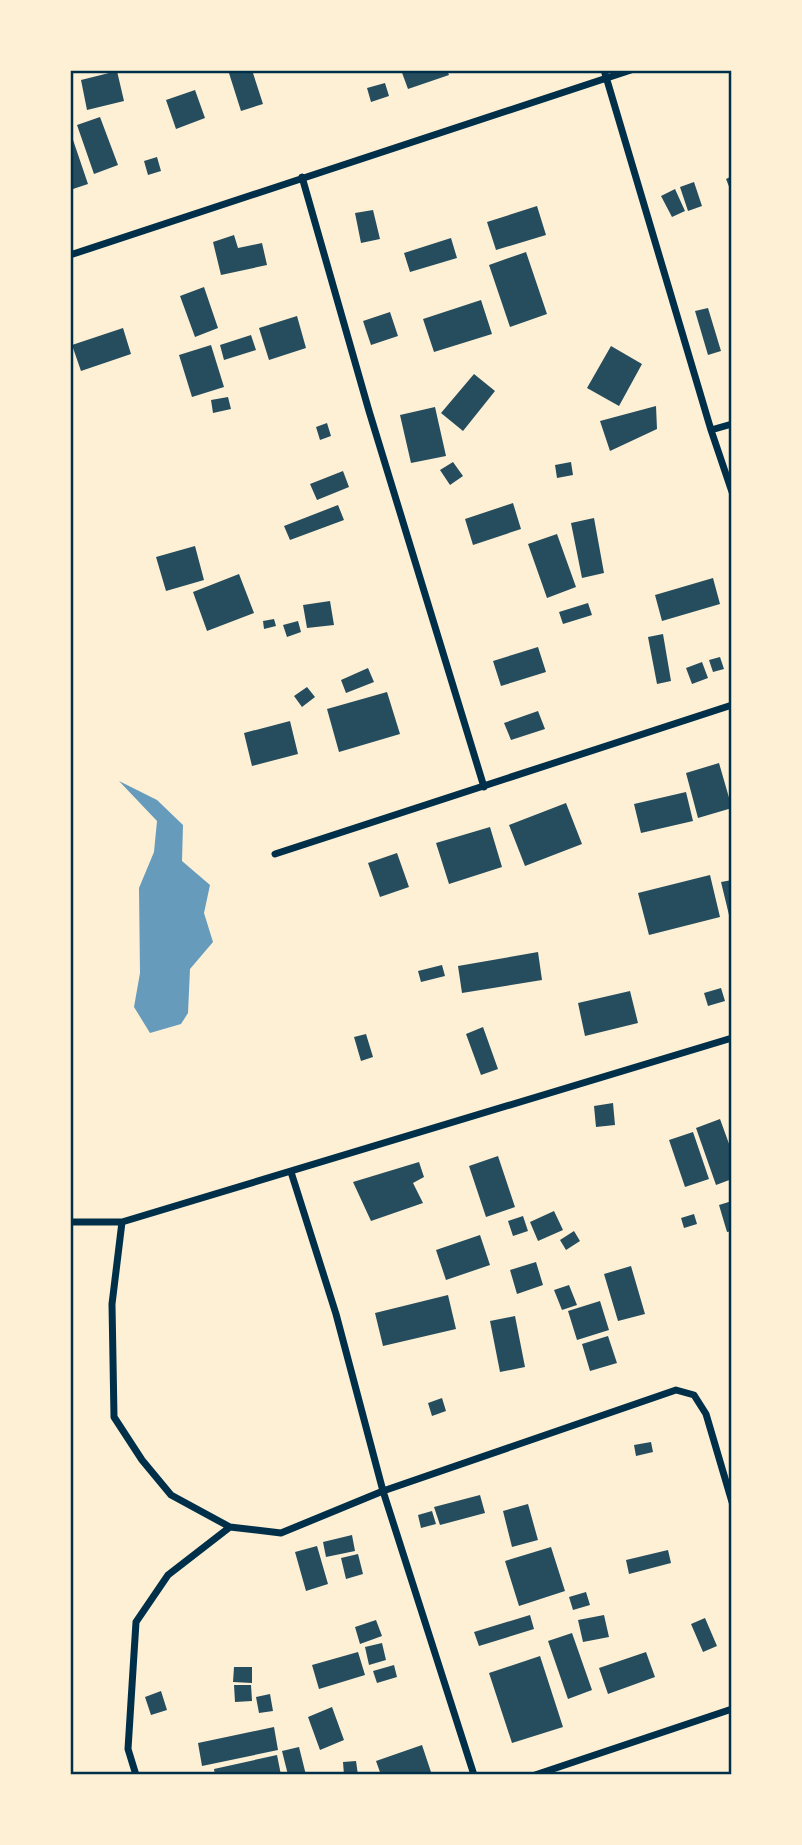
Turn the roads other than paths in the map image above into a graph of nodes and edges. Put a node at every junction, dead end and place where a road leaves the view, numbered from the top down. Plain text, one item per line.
1 (631, 70) edge
2 (605, 73) edge
3 (302, 177) junction
4 (70, 256) edge
5 (732, 424) edge
6 (711, 430) junction
7 (732, 492) edge
8 (732, 705) edge
9 (484, 787) junction
10 (275, 854) dead end
11 (732, 1038) edge
12 (291, 1171) junction
13 (70, 1222) edge
14 (122, 1222) junction
15 (383, 1491) junction
16 (732, 1502) edge
17 (230, 1527) junction
18 (732, 1709) edge
19 (136, 1775) edge
20 (474, 1775) edge
21 (535, 1775) edge

1 - 2 street
2 - 3 street
2 - 6 street
3 - 4 street
3 - 9 street
5 - 6 street
6 - 7 street
8 - 9 street
9 - 10 street
11 - 12 street
12 - 14 street
12 - 15 street
13 - 14 street
14 - 17 street
15 - 16 street
15 - 17 street
15 - 20 street
17 - 19 street
18 - 21 street

